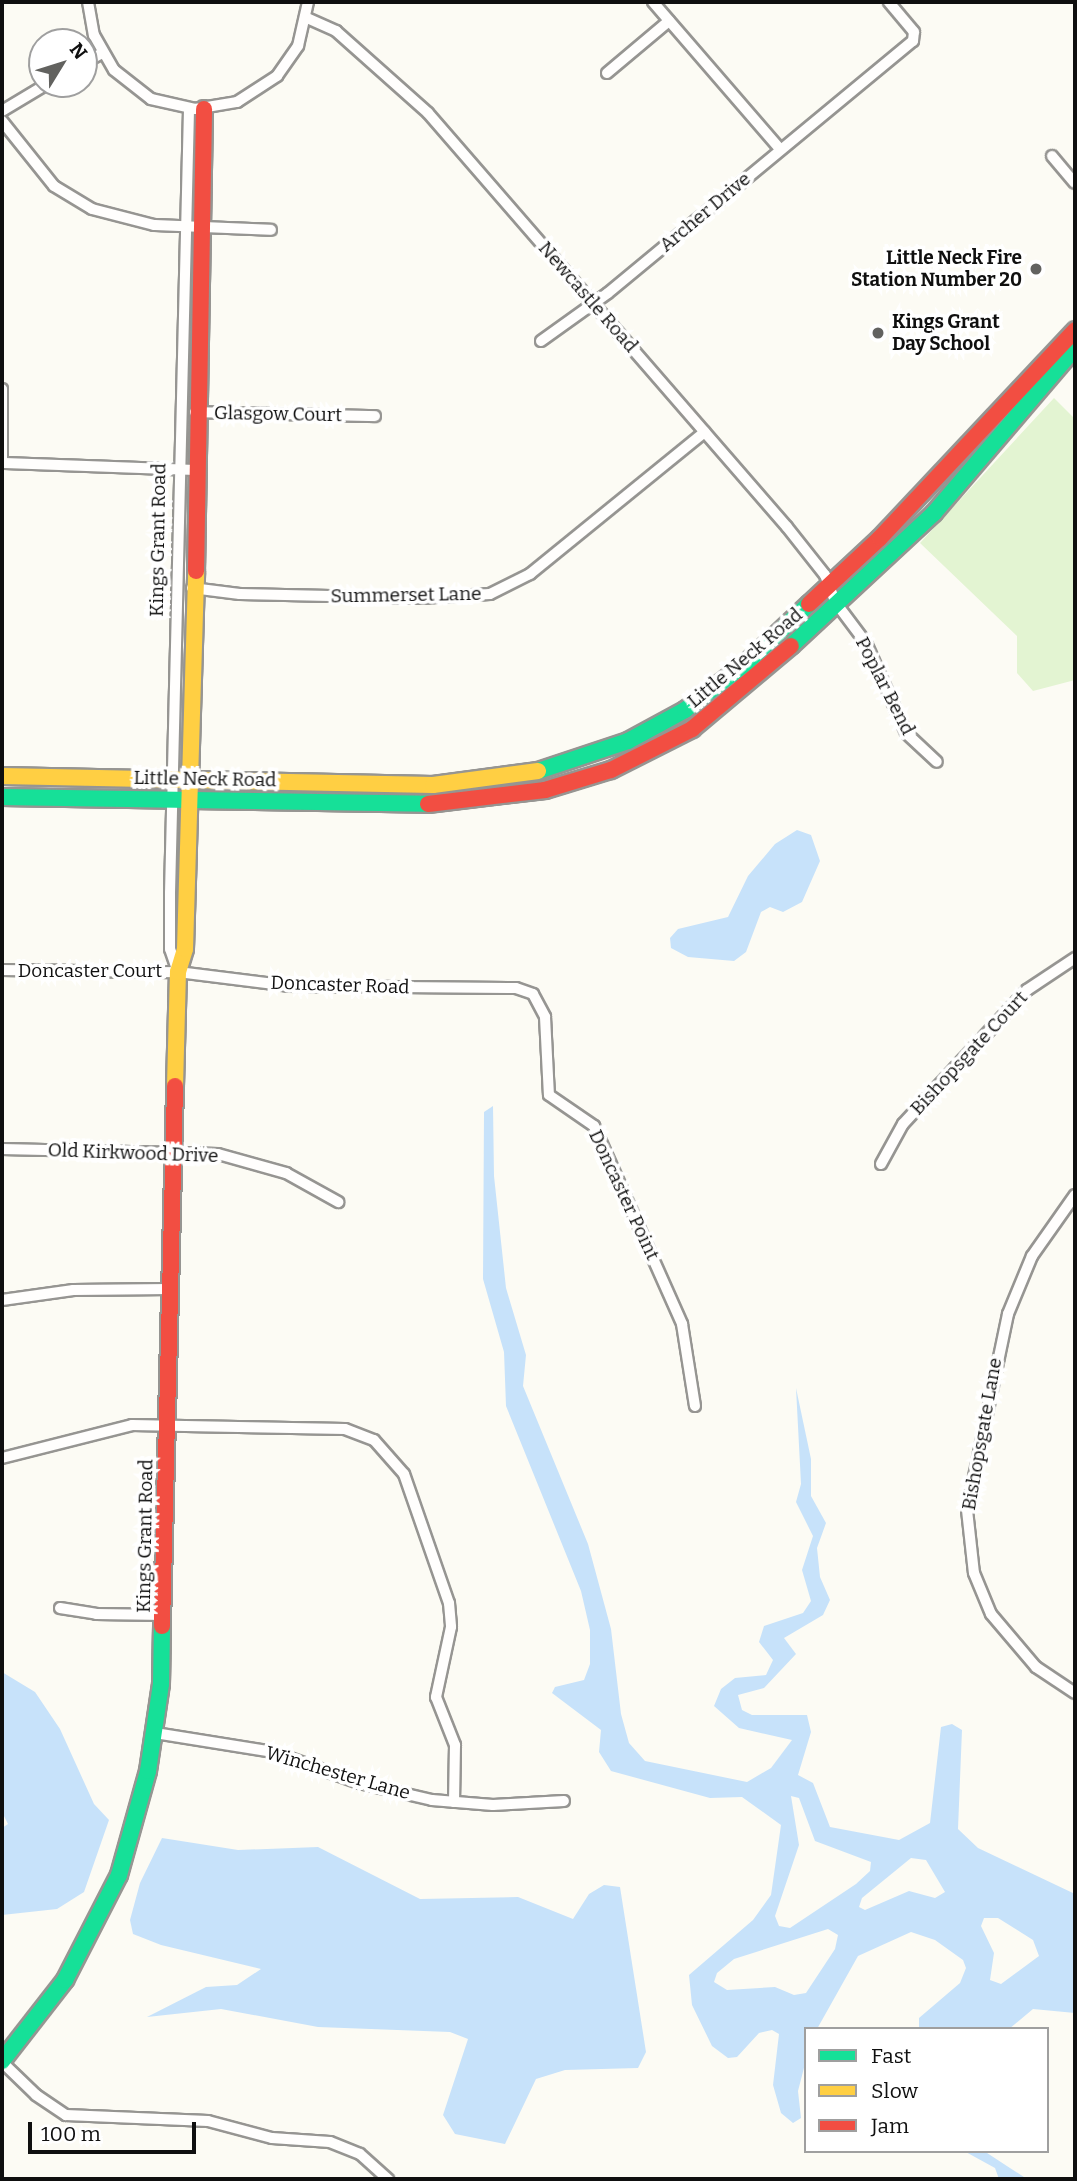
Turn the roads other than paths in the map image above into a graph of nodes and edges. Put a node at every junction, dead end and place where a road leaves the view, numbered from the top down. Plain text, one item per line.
1 (88, 2) edge
2 (308, 2) edge
3 (653, 2) edge
4 (889, 2) edge
5 (307, 18) junction
6 (669, 20) junction
7 (102, 52) junction
8 (98, 54) edge
9 (607, 73) dead end
10 (28, 95) edge
11 (197, 109) junction
12 (2, 110) edge
13 (2, 121) edge
14 (780, 149) junction
15 (1052, 156) dead end
16 (1075, 183) edge
17 (183, 226) junction
18 (201, 226) junction
19 (271, 230) dead end
20 (593, 302) junction
21 (1075, 330) edge
22 (541, 341) dead end
23 (1075, 348) edge
24 (1020, 387) junction
25 (2, 389) edge
26 (1034, 400) junction
27 (181, 412) junction
28 (199, 412) junction
29 (375, 416) dead end
30 (705, 432) junction
31 (2, 462) edge
32 (179, 469) junction
33 (197, 470) junction
34 (830, 584) junction
35 (187, 588) junction
36 (838, 606) junction
37 (937, 762) dead end
38 (2, 776) edge
39 (174, 780) junction
40 (191, 781) junction
41 (2, 797) edge
42 (173, 800) junction
43 (190, 800) junction
44 (1075, 958) edge
45 (2, 970) edge
46 (178, 972) junction
47 (461, 988) joint
48 (2, 1149) edge
49 (173, 1153) junction
50 (881, 1164) dead end
51 (1075, 1195) edge
52 (338, 1202) dead end
53 (170, 1289) junction
54 (2, 1300) edge
55 (695, 1406) dead end
56 (167, 1426) junction
57 (2, 1458) edge
58 (60, 1608) dead end
59 (164, 1615) junction
60 (1075, 1693) edge
61 (155, 1733) junction
62 (564, 1801) dead end
63 (454, 1802) junction
64 (2, 2061) edge
65 (388, 2179) edge

1 - 7 street
2 - 5 street
3 - 6 street
4 - 14 street, Archer Drive
5 - 11 street
5 - 20 street, Newcastle Road
6 - 9 street
6 - 14 street
7 - 8 street
7 - 11 street
10 - 12 street
11 - 17 street, Kings Grant Road
11 - 18 street, Kings Grant Road
13 - 17 street
14 - 20 street, Archer Drive
15 - 16 street
17 - 18 street
17 - 27 street, Kings Grant Road
18 - 19 street
18 - 28 street, Kings Grant Road
20 - 22 street, Archer Drive
20 - 30 street, Newcastle Road
21 - 24 street, Little Neck Road
23 - 26 street, Little Neck Road
24 - 26 street
24 - 34 street, Little Neck Road
25 - 31 street
26 - 36 street, Little Neck Road
27 - 28 street, Glasgow Court
27 - 32 street, Kings Grant Road
28 - 29 street, Glasgow Court
28 - 33 street, Kings Grant Road
30 - 34 street, Newcastle Road
30 - 35 street, Summerset Lane
31 - 32 street
32 - 33 street
32 - 35 street, Kings Grant Road
33 - 35 street, Kings Grant Road
34 - 36 street, Newcastle Road
34 - 40 street, Little Neck Road
35 - 39 street, Kings Grant Road
35 - 40 street, Kings Grant Road
36 - 37 street, Poplar Bend
36 - 43 street, Little Neck Road
38 - 39 street, Little Neck Road
39 - 40 street, Little Neck Road
39 - 42 street, Kings Grant Road
40 - 43 street, Kings Grant Road
41 - 42 street, Little Neck Road
42 - 43 street, Little Neck Road
42 - 46 street, Kings Grant Road
43 - 46 street, Kings Grant Road
44 - 50 street, Bishopsgate Court
45 - 46 street, Doncaster Court
46 - 47 street, Doncaster Road
46 - 49 street, Kings Grant Road
47 - 55 street, Doncaster Point
48 - 49 street, Old Kirkwood Drive
49 - 52 street, Old Kirkwood Drive
49 - 53 street, Kings Grant Road
51 - 60 street, Bishopsgate Lane
53 - 54 street
53 - 56 street, Kings Grant Road
56 - 57 street
56 - 59 street, Kings Grant Road
56 - 63 street
58 - 59 street
59 - 61 street, Kings Grant Road
61 - 63 street, Winchester Lane
61 - 64 street, Kings Grant Road
62 - 63 street, Winchester Lane
64 - 65 street

